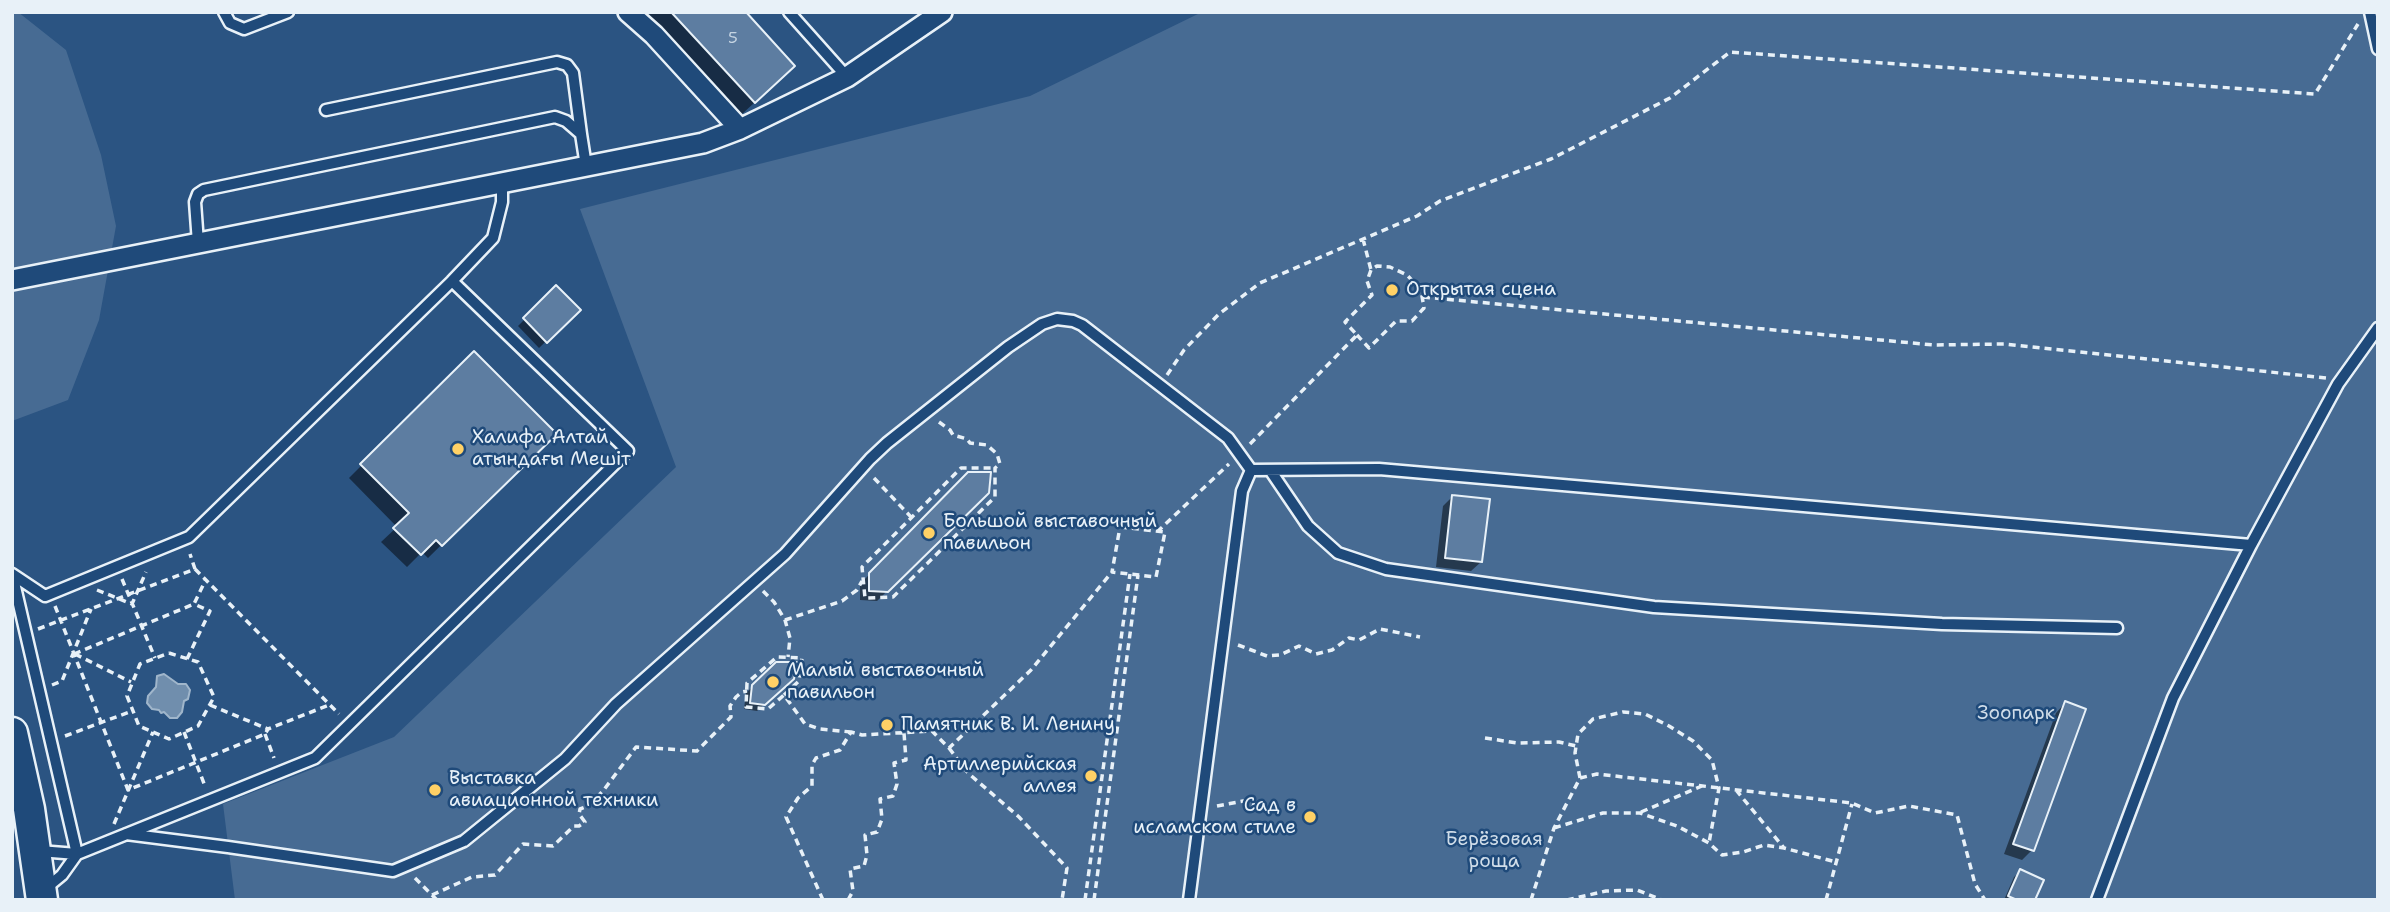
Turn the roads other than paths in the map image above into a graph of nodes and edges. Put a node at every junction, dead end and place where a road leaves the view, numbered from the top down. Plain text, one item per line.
1 (224, 12) edge
2 (288, 12) edge
3 (628, 12) edge
4 (789, 12) edge
5 (942, 12) edge
6 (2370, 12) edge
7 (2378, 49) edge
8 (848, 77) junction
9 (326, 110) dead end
10 (740, 129) junction
11 (581, 134) junction
12 (586, 166) junction
13 (502, 183) junction
14 (198, 243) junction
15 (12, 281) edge
16 (452, 281) junction
17 (2378, 328) edge
18 (1251, 470) junction
19 (1270, 470) junction
20 (2251, 545) junction
21 (2117, 628) dead end
22 (12, 733) edge
23 (126, 834) junction
24 (35, 850) junction
25 (77, 854) junction
26 (42, 896) edge
27 (1189, 900) edge
28 (2097, 900) edge

1 - 2 lane
3 - 10 street
4 - 8 lane
5 - 8 street
6 - 7 lane
8 - 10 street
9 - 11 lane
10 - 12 street
11 - 12 lane
11 - 14 lane
12 - 13 street
13 - 14 street
13 - 16 lane
14 - 15 street
16 - 23 lane
16 - 25 lane
17 - 20 lane
18 - 19 lane
18 - 23 lane
18 - 27 lane
19 - 20 lane
19 - 21 lane
20 - 28 lane
22 - 24 main road
23 - 25 lane
24 - 25 lane
24 - 26 main road
25 - 26 lane

